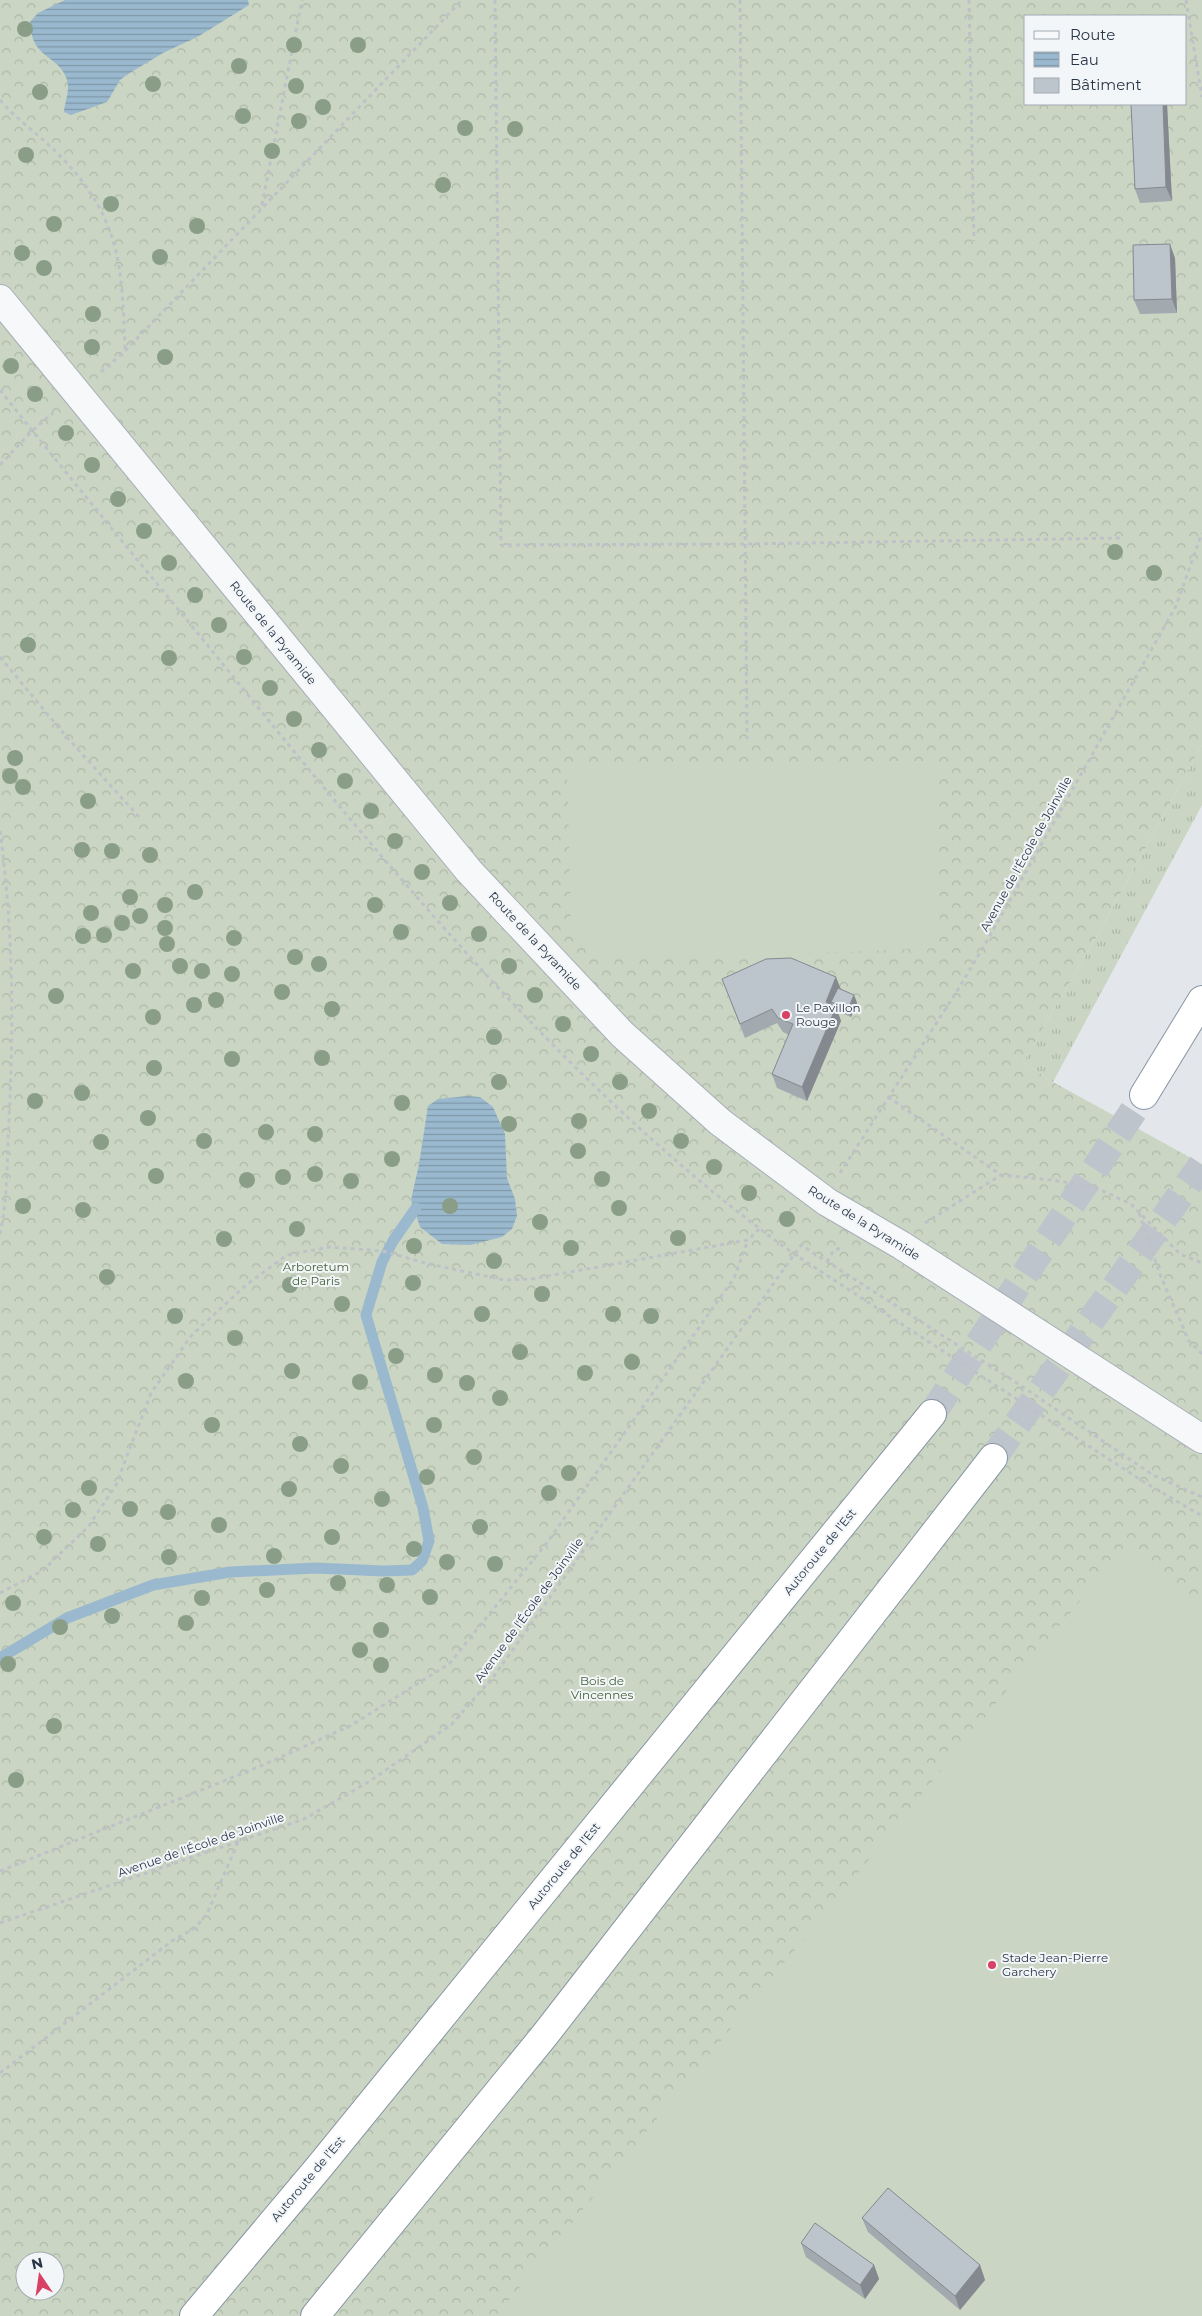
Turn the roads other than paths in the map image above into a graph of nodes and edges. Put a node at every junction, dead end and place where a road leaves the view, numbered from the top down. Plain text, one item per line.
1 (0, 299) edge
2 (1202, 1000) edge
3 (1144, 1095) tunnel mouth
4 (932, 1414) tunnel mouth
5 (1202, 1439) edge
6 (993, 1458) tunnel mouth
7 (194, 2313) edge
8 (315, 2316) edge

1 - 5 street, Route de la Pyramide
2 - 3 highway
4 - 7 highway, Autoroute de l’Est
6 - 8 highway

